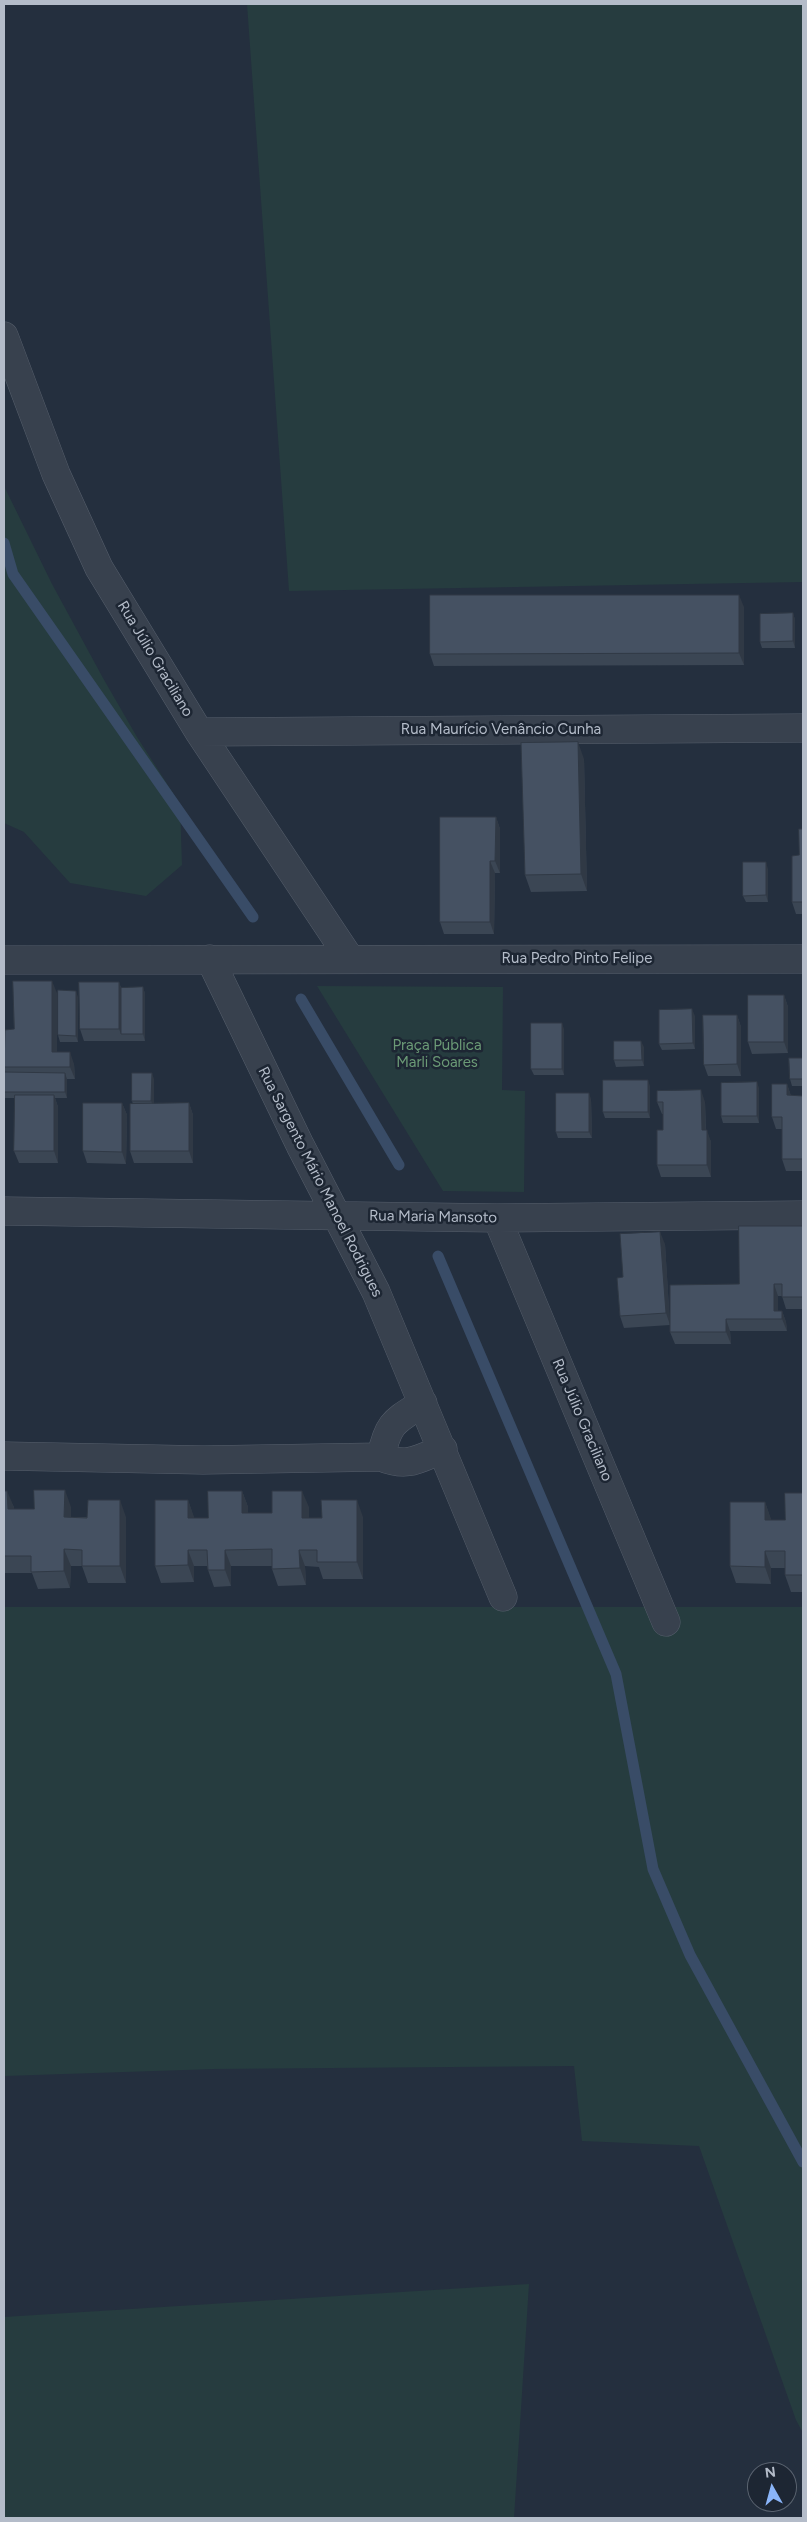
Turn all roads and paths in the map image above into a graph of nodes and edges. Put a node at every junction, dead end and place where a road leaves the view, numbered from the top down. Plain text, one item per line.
1 (4, 336) edge
2 (803, 728) edge
3 (199, 732) junction
4 (350, 959) junction
5 (803, 959) edge
6 (4, 960) edge
7 (210, 960) junction
8 (4, 1212) edge
9 (803, 1215) edge
10 (338, 1216) junction
11 (497, 1218) junction
12 (423, 1403) junction
13 (443, 1449) junction
14 (4, 1456) edge
15 (381, 1456) junction
16 (503, 1597) dead end
17 (666, 1622) dead end

1 - 3 street, Rua Júlio Graciliano
2 - 3 street, Rua Maurício Venâncio Cunha
3 - 4 street, Rua Júlio Graciliano
4 - 5 street, Rua Pedro Pinto Felipe
4 - 7 street, Rua Pedro Pinto Felipe
6 - 7 street
7 - 10 street, Rua Sargento Mário Manoel Rodrigues
8 - 10 street, Rua Maria Mansoto
9 - 11 street, Rua Maria Mansoto
10 - 11 street, Rua Maria Mansoto
10 - 12 street, Rua Sargento Mário Manoel Rodrigues
11 - 17 street, Rua Júlio Graciliano
12 - 13 street, Rua Sargento Mário Manoel Rodrigues
12 - 15 street
13 - 15 street
13 - 16 street, Rua Sargento Mário Manoel Rodrigues
14 - 15 street

